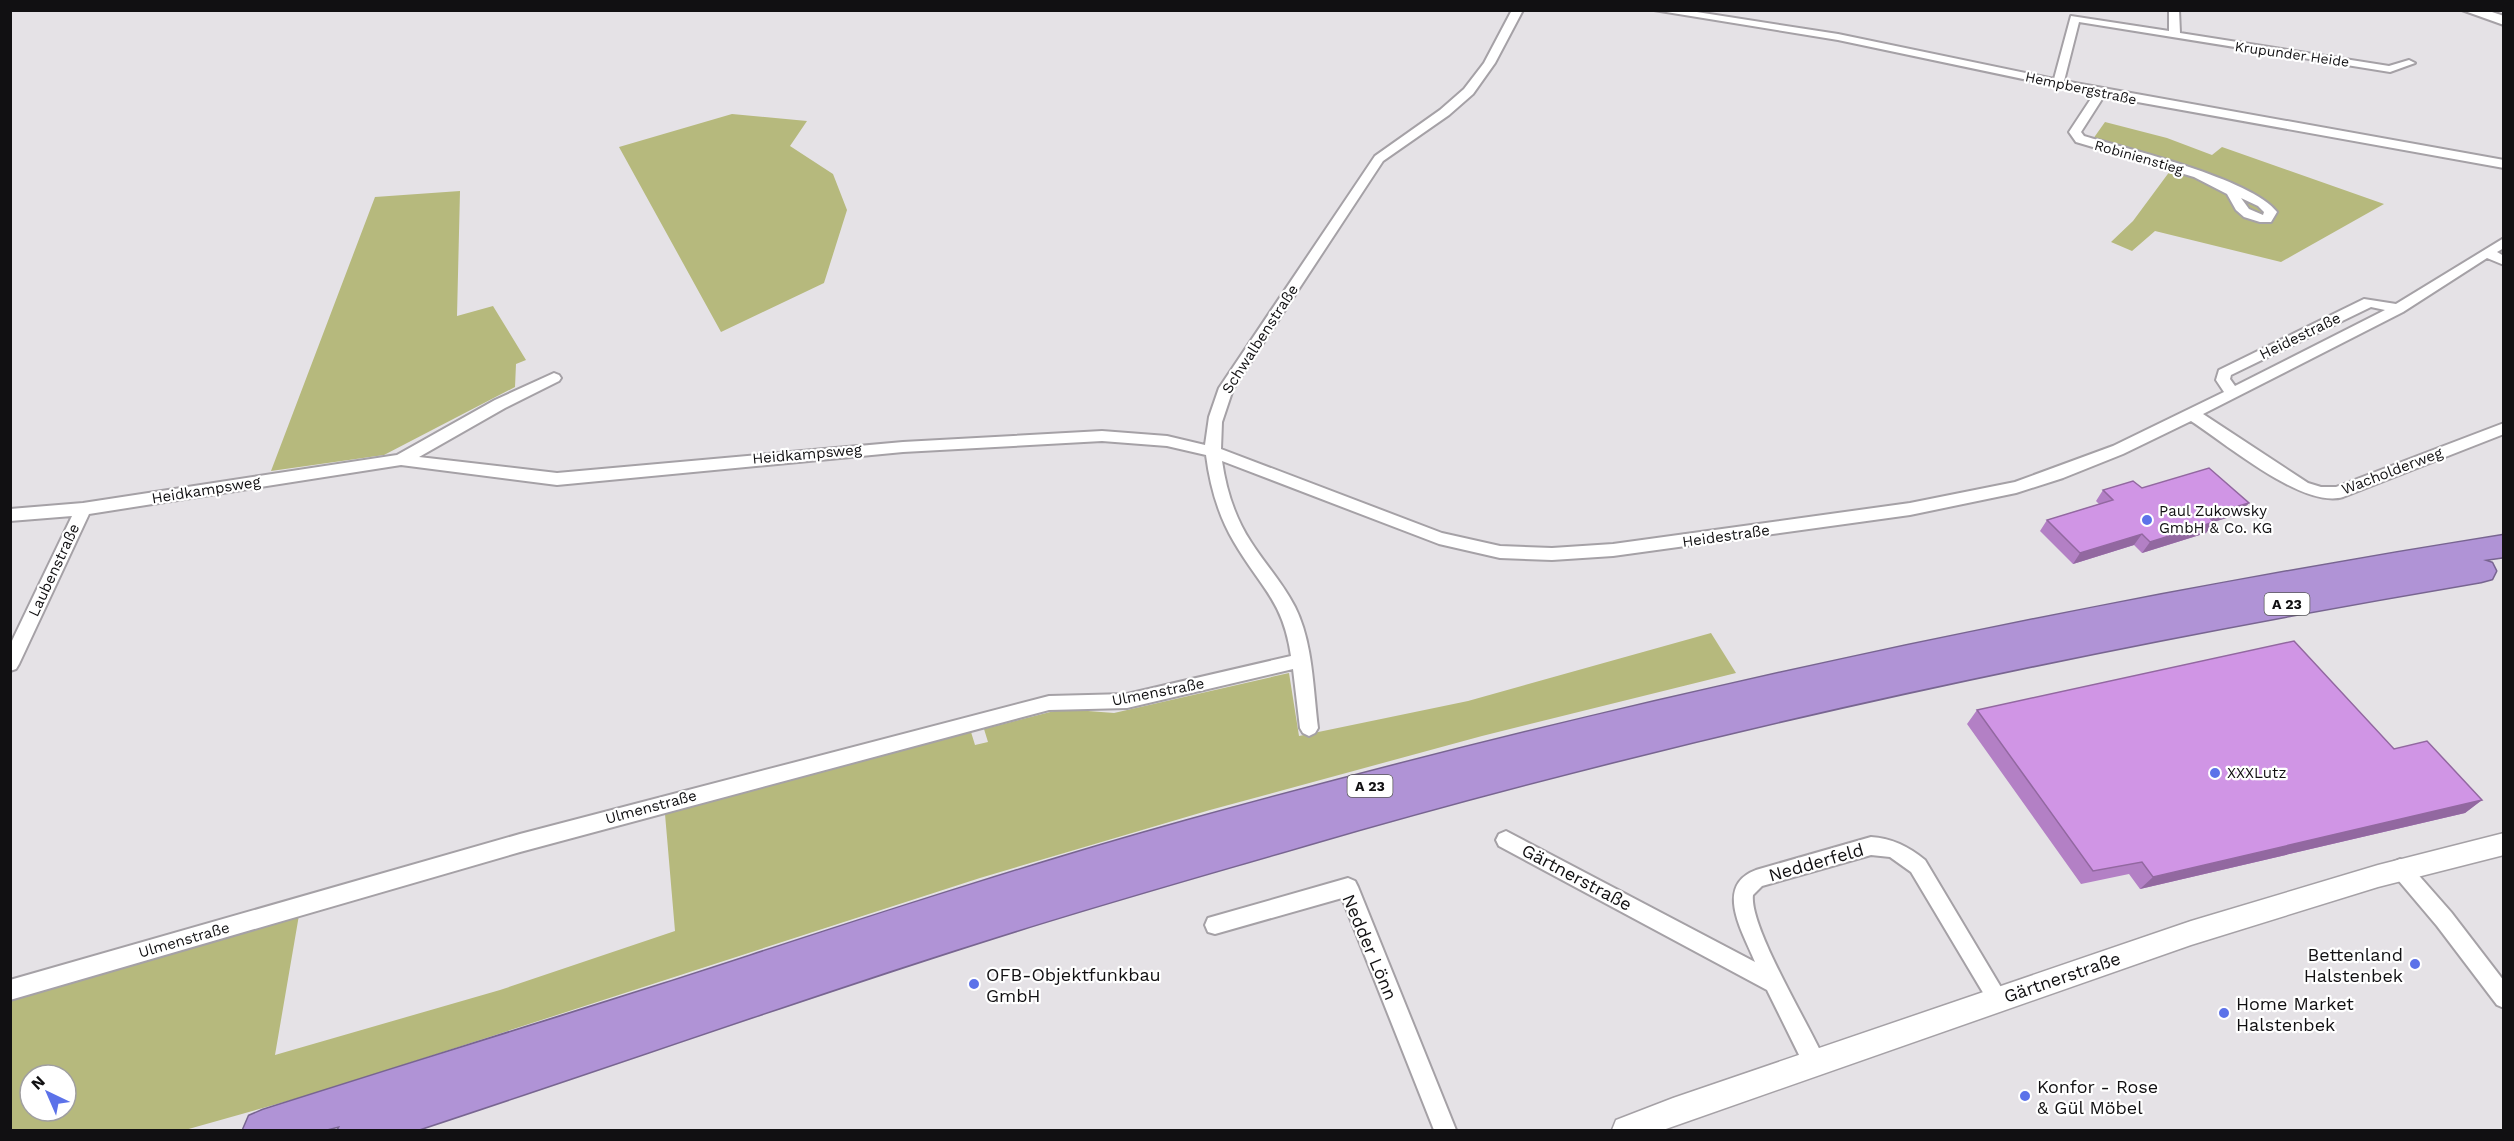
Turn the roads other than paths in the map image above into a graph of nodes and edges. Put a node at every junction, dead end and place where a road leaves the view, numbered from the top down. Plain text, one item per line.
1 (1518, 10) edge
2 (1659, 10) edge
3 (2174, 10) edge
4 (2469, 10) edge
5 (2504, 21) edge
6 (2175, 35) junction
7 (2409, 63) dead end
8 (2058, 84) junction
9 (2101, 93) junction
10 (2504, 164) edge
11 (2217, 182) dead end
12 (2504, 242) edge
13 (2487, 253) junction
14 (2504, 261) edge
15 (2398, 309) junction
16 (554, 378) dead end
17 (2233, 393) junction
18 (2192, 414) junction
19 (2504, 428) edge
20 (1214, 452) junction
21 (400, 460) junction
22 (83, 509) junction
23 (10, 514) edge
24 (2504, 546) edge
25 (2504, 567) edge
26 (1299, 661) junction
27 (10, 664) edge
28 (1309, 728) dead end
29 (1506, 840) dead end
30 (2504, 844) edge
31 (2400, 868) junction
32 (1215, 925) dead end
33 (1774, 983) junction
34 (10, 990) edge
35 (2504, 998) edge
36 (1998, 999) junction
37 (1814, 1061) junction
38 (263, 1131) edge
39 (358, 1131) edge
40 (1445, 1131) edge
41 (1626, 1131) edge

1 - 20 street, Schwalbenstraße
2 - 8 street, Hempbergstraße
3 - 6 street
4 - 5 main road
6 - 7 street, Krupunder Heide
6 - 8 street, Krupunder Heide
8 - 9 street, Hempbergstraße
9 - 10 street, Hempbergstraße
9 - 11 street, Robinienstieg
12 - 13 street, Heidestraße
13 - 14 street
13 - 15 street, Heidestraße
15 - 17 street, Heidestraße
15 - 17 street, Heidestraße
16 - 21 street, Heidkampsweg
17 - 18 street, Heidestraße
18 - 19 street, Wacholderweg
18 - 20 street, Heidestraße
20 - 21 street, Heidkampsweg
20 - 26 street, Schwalbenstraße
21 - 22 street, Heidkampsweg
22 - 23 street, Heidkampsweg
22 - 27 street, Laubenstraße
24 - 38 highway, A 23
25 - 39 highway, A 23
26 - 28 street, Schwalbenstraße
26 - 34 street, Ulmenstraße
29 - 33 street, Gärtnerstraße
30 - 31 street, Gärtnerstraße
31 - 35 street
31 - 36 street, Gärtnerstraße
32 - 40 street, Nedder Lönn
33 - 36 street, Nedderfeld
33 - 37 street, Nedderfeld
36 - 37 street, Gärtnerstraße
37 - 41 street, Gärtnerstraße

